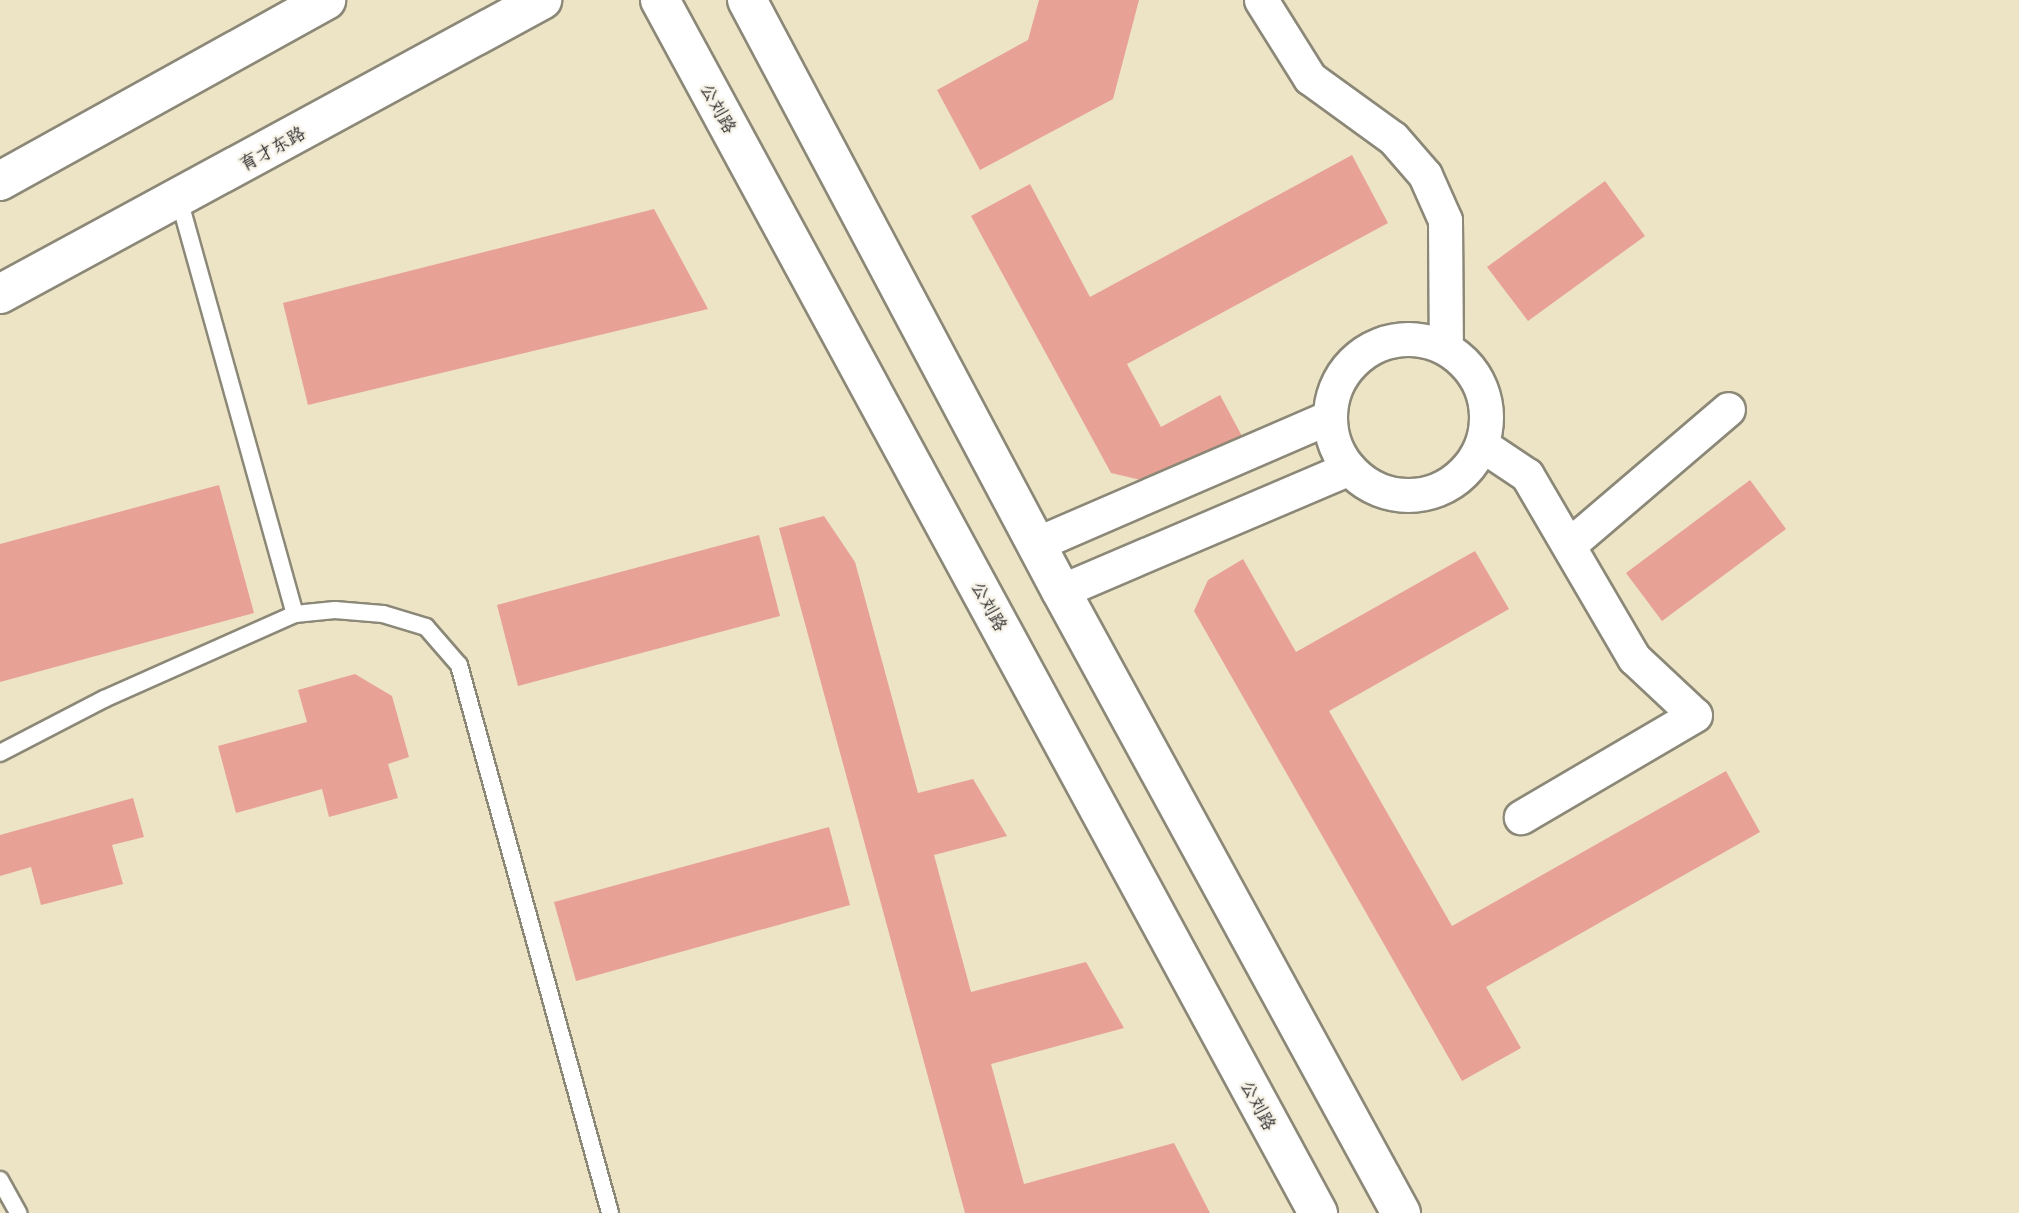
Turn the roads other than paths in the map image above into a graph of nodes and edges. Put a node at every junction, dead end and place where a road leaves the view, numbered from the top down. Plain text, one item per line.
1 (326, 0) edge
2 (542, 0) edge
3 (660, 0) edge
4 (747, 0) edge
5 (1261, 0) edge
6 (0, 181) edge
7 (179, 199) junction
8 (0, 294) edge
9 (1446, 348) junction
10 (1728, 409) dead end
11 (1330, 417) junction
12 (1482, 445) junction
13 (1349, 468) junction
14 (1036, 544) junction
15 (1569, 545) junction
16 (1061, 592) junction
17 (295, 614) junction
18 (0, 753) edge
19 (1521, 817) dead end
20 (0, 1180) edge
21 (18, 1213) edge
22 (610, 1213) edge
23 (1318, 1213) edge
24 (1401, 1213) edge

1 - 6 main road
2 - 7 main road, 育才东路
3 - 23 main road, 公刘路
4 - 14 main road
5 - 9 street
7 - 8 main road, 育才东路
7 - 17 lane
9 - 11 street
9 - 12 street
10 - 15 street
11 - 13 street
11 - 14 street
12 - 13 street
12 - 15 street
13 - 16 street
14 - 16 main road
15 - 19 street
16 - 24 main road
17 - 18 lane
17 - 22 lane
20 - 21 lane

